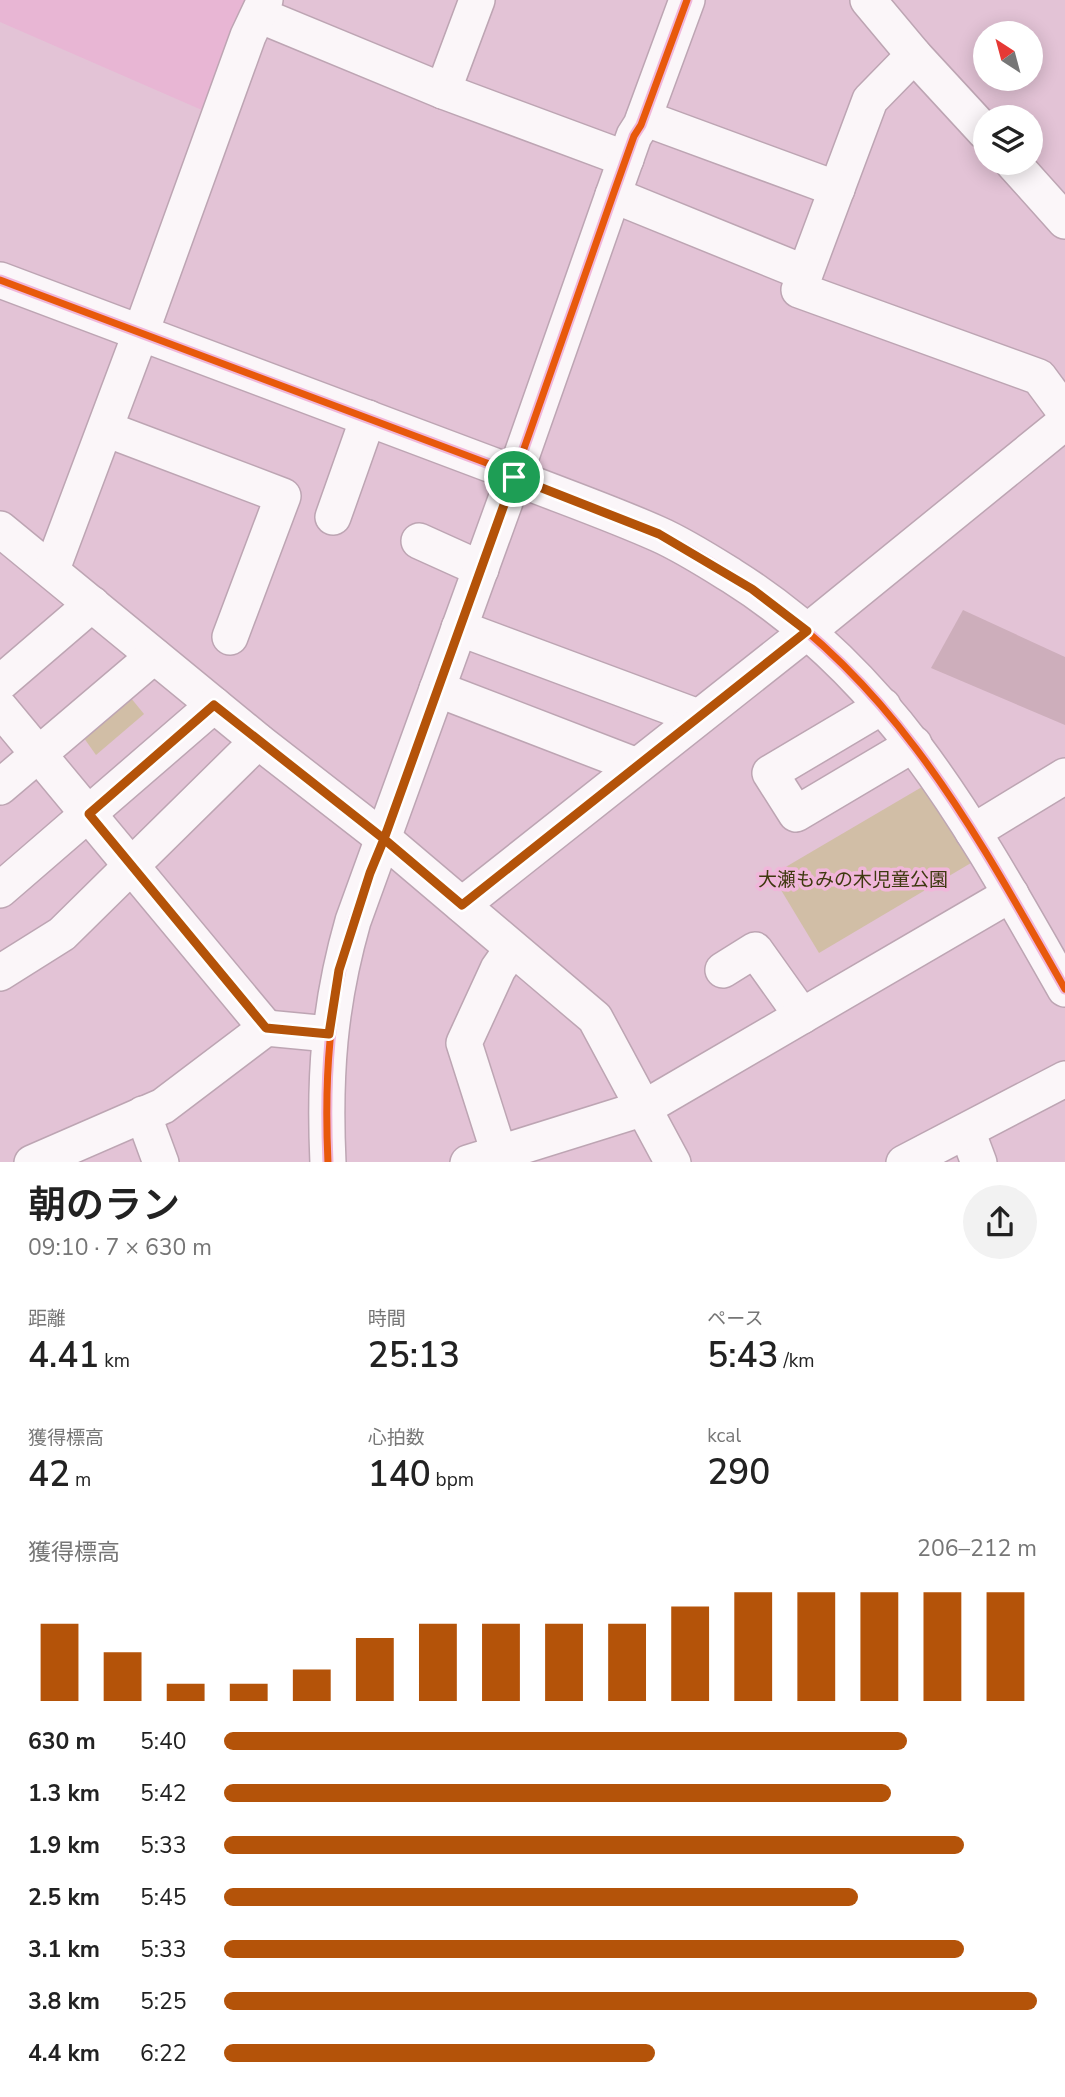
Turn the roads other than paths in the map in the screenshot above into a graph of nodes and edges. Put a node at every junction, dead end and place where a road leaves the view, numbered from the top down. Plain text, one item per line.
1 (477, 0) edge
2 (687, 0) edge
3 (868, 0) edge
4 (262, 8) edge
5 (914, 55) junction
6 (443, 90) junction
7 (644, 118) junction
8 (973, 119) edge
9 (626, 159) junction
10 (1024, 175) edge
11 (837, 189) junction
12 (612, 195) junction
13 (1065, 221) edge
14 (805, 273) junction
15 (0, 280) edge
16 (141, 332) junction
17 (1065, 412) edge
18 (368, 418) junction
19 (1065, 422) edge
20 (106, 429) junction
21 (514, 477) junction
22 (333, 517) dead end
23 (419, 541) dead end
24 (6, 545) edge
25 (52, 569) junction
26 (481, 569) junction
27 (92, 604) junction
28 (459, 628) junction
29 (807, 631) junction
30 (230, 637) dead end
31 (154, 656) junction
32 (0, 683) edge
33 (437, 689) junction
34 (214, 705) junction
35 (883, 706) junction
36 (0, 708) edge
37 (698, 717) junction
38 (258, 741) junction
39 (914, 744) junction
40 (40, 754) junction
41 (637, 766) junction
42 (1065, 776) edge
43 (0, 787) edge
44 (89, 814) junction
45 (973, 832) junction
46 (384, 839) junction
47 (133, 866) junction
48 (0, 890) edge
49 (1011, 894) junction
50 (462, 905) junction
51 (512, 949) junction
52 (5, 958) edge
53 (723, 970) dead end
54 (1065, 989) edge
55 (802, 1016) junction
56 (266, 1028) junction
57 (329, 1034) junction
58 (1065, 1079) edge
59 (644, 1108) junction
60 (143, 1114) junction
61 (973, 1147) edge
62 (483, 1158) edge
63 (34, 1162) edge
64 (161, 1162) edge
65 (328, 1162) edge
66 (672, 1162) edge
67 (908, 1162) edge

1 - 6 street
2 - 7 street
3 - 5 street
4 - 6 street
4 - 16 street
5 - 8 street
5 - 11 street
6 - 9 street
7 - 9 street
7 - 11 street
9 - 12 street
10 - 13 street
11 - 14 street
12 - 14 street
12 - 21 street
14 - 17 street
15 - 16 street
16 - 18 street
16 - 20 street
18 - 21 street
18 - 22 street
19 - 29 street
20 - 25 street
20 - 30 street
21 - 26 street
21 - 29 street
23 - 26 street
24 - 25 street
25 - 27 street
26 - 28 street
27 - 31 street
27 - 32 street
28 - 33 street
28 - 37 street
29 - 35 street
29 - 37 street
31 - 34 street
31 - 40 street
33 - 41 street
33 - 46 street
34 - 38 street
34 - 44 street
35 - 39 street
35 - 39 street
36 - 40 street
37 - 41 street
38 - 46 street
38 - 47 street
39 - 45 street
40 - 43 street
40 - 44 street
41 - 50 street
42 - 45 street
44 - 47 street
44 - 48 street
45 - 49 street
46 - 50 street
46 - 57 street
47 - 52 street
47 - 56 street
49 - 54 street
49 - 55 street
50 - 51 street
51 - 59 street
51 - 62 street
53 - 55 street
55 - 59 street
56 - 57 street
56 - 60 street
57 - 65 street
58 - 61 street
59 - 62 street
59 - 66 street
60 - 63 street
60 - 64 street
61 - 67 street

